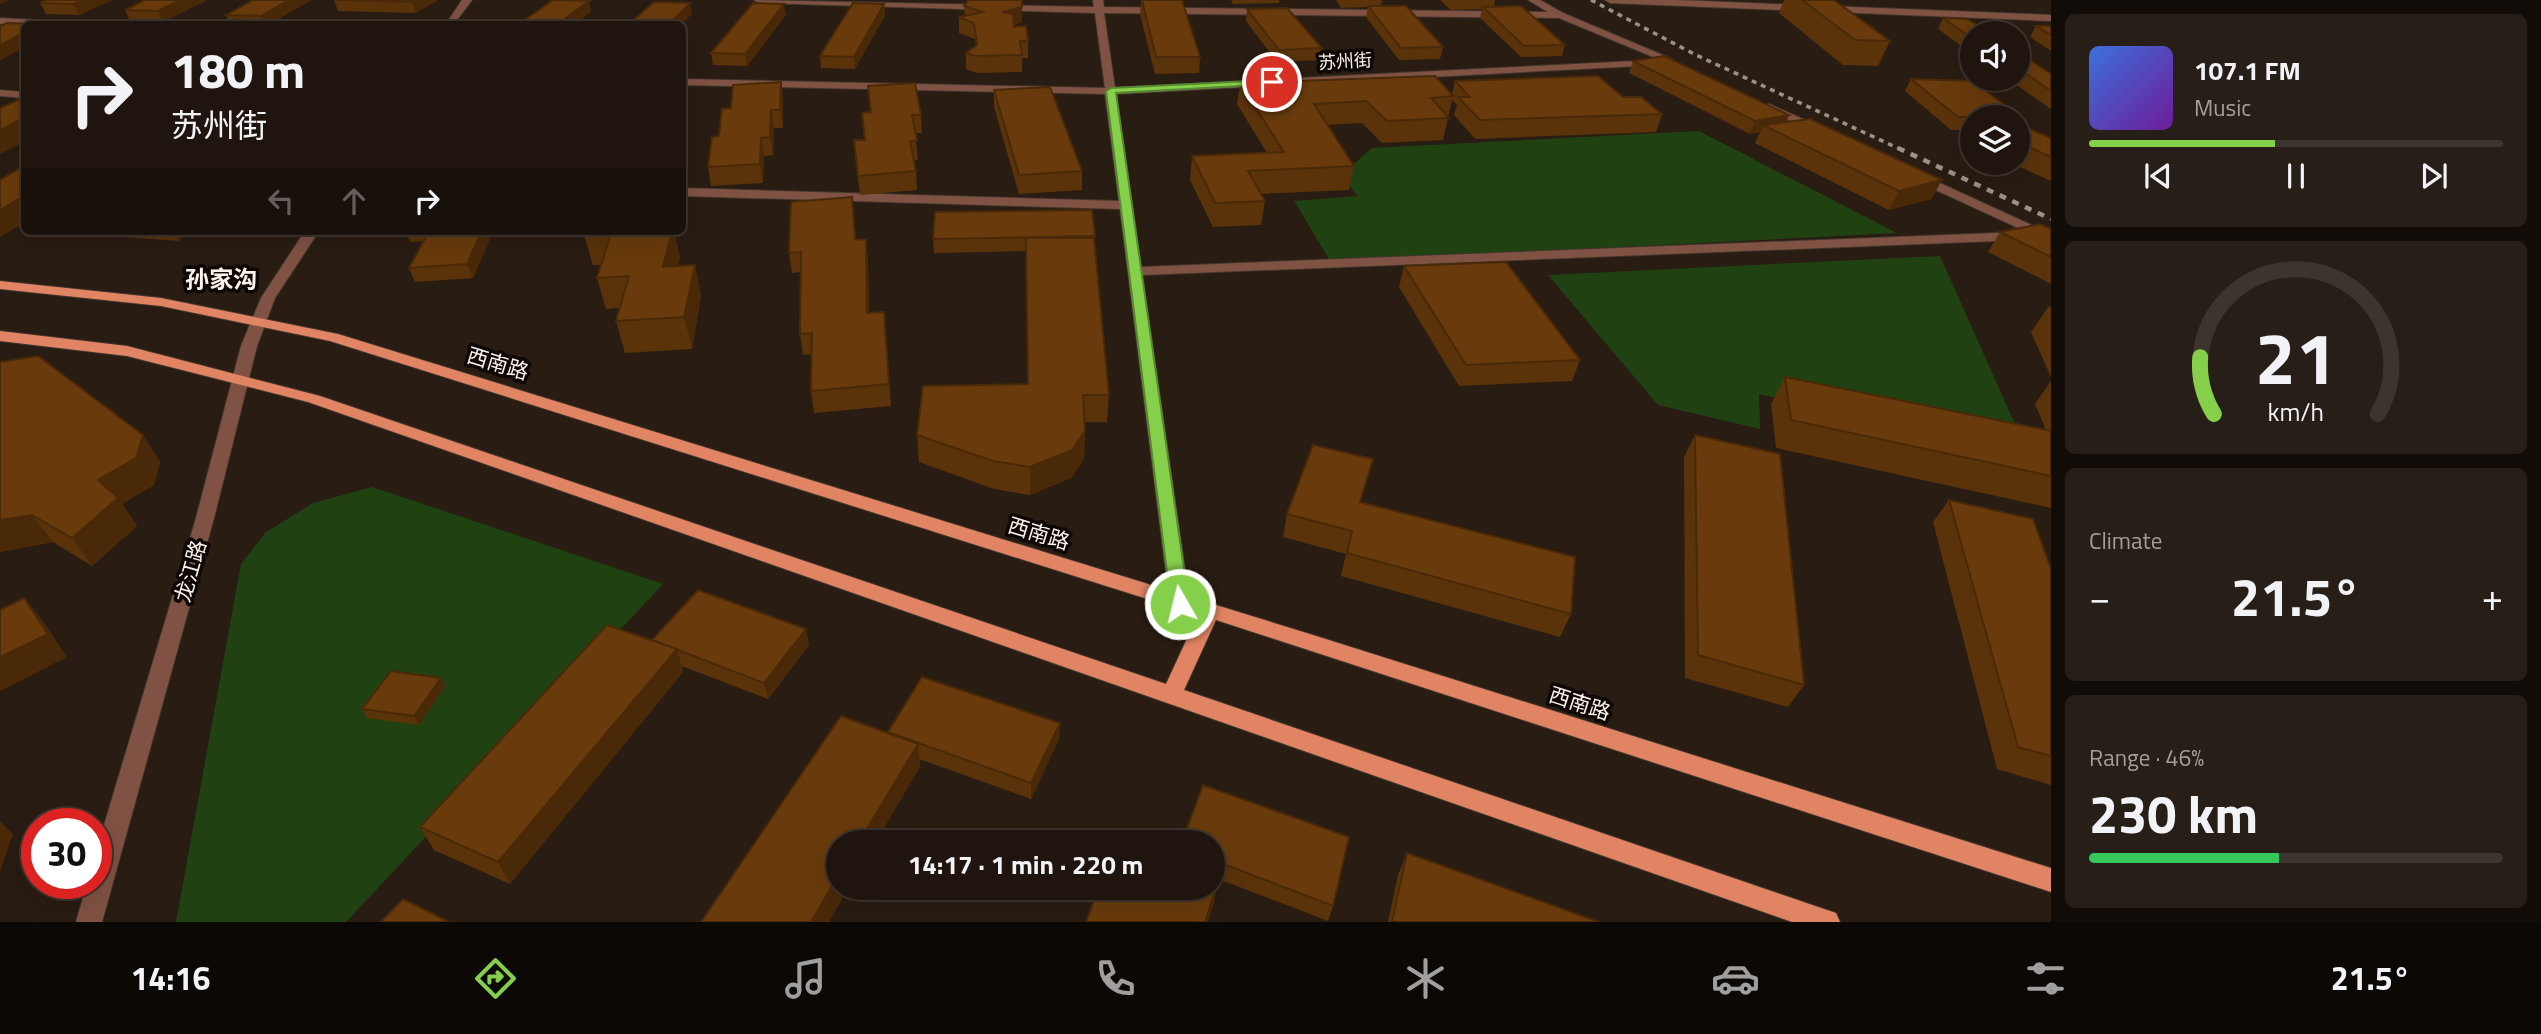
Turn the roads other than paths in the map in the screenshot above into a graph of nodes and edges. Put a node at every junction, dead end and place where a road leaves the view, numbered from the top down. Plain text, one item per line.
1 (467, 0) edge
2 (758, 0) edge
3 (1533, 0) edge
4 (1610, 0) edge
5 (1098, 5) edge
6 (1560, 15) junction
7 (2051, 18) edge
8 (0, 20) edge
9 (21, 21) edge
10 (452, 21) edge
11 (686, 82) edge
12 (1276, 82) edge
13 (1290, 82) edge
14 (1111, 91) junction
15 (0, 93) edge
16 (21, 95) edge
17 (1760, 102) edge
18 (1833, 137) edge
19 (1907, 172) edge
20 (686, 192) edge
21 (1127, 205) junction
22 (309, 235) edge
23 (2047, 237) edge
24 (1135, 271) junction
25 (0, 285) edge
26 (258, 320) junction
27 (0, 336) edge
28 (240, 378) junction
29 (1180, 604) junction
30 (1209, 613) junction
31 (1171, 696) junction
32 (2051, 880) edge
33 (89, 922) edge
34 (1827, 922) edge

1 - 10 street
2 - 5 street
3 - 6 street
4 - 7 street
5 - 6 street
5 - 14 street
6 - 13 street, 苏州街
8 - 9 street
11 - 14 street
12 - 14 street
14 - 21 street
15 - 16 street
17 - 18 street
19 - 23 street
20 - 21 street
21 - 24 street
22 - 26 street, 龙江路
23 - 24 street
24 - 29 street
25 - 26 main road, 西南路
26 - 28 street, 龙江路
26 - 29 main road, 西南路
27 - 28 main road
28 - 31 main road
28 - 33 street, 龙江路
29 - 30 main road, 西南路
30 - 31 main road
30 - 32 main road, 西南路
31 - 34 main road

